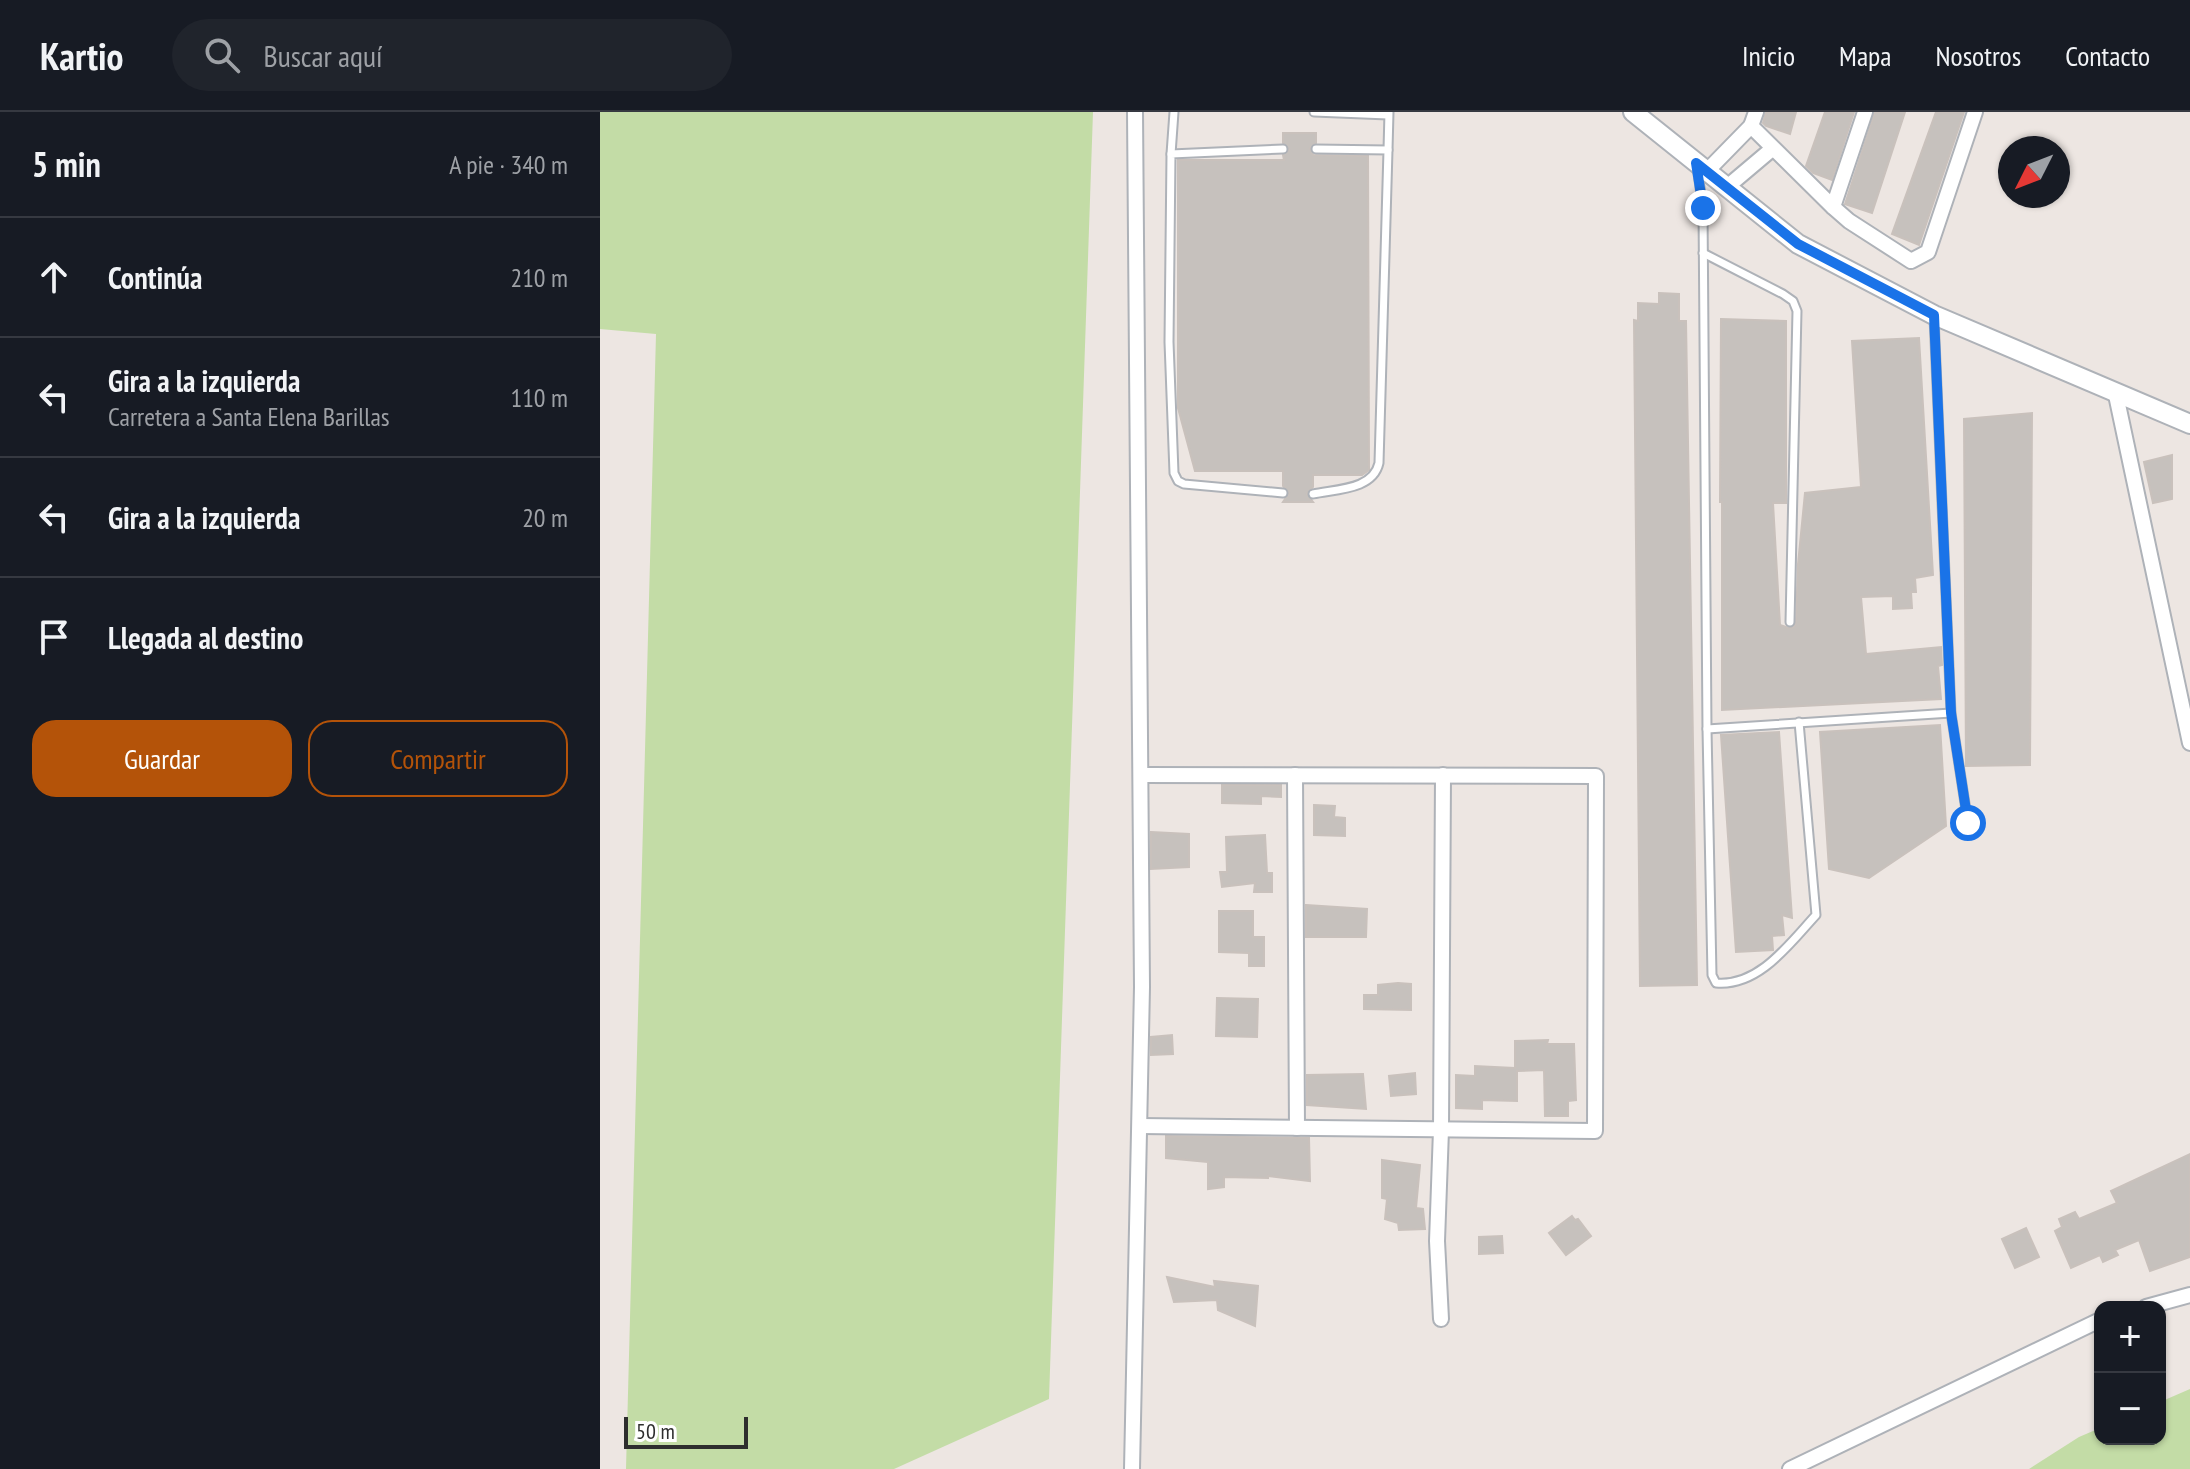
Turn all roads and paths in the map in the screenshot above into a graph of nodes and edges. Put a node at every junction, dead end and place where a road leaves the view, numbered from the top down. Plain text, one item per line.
1 (1135, 112) edge
2 (1174, 112) edge
3 (1314, 112) edge
4 (1633, 112) edge
5 (1865, 112) edge
6 (1975, 112) edge
7 (1388, 114) edge
8 (1754, 119) edge
9 (1283, 149) dead end
10 (1316, 149) dead end
11 (1772, 149) junction
12 (1388, 150) junction
13 (1171, 154) junction
14 (1701, 167) junction
15 (1727, 187) junction
16 (1833, 207) junction
17 (1703, 253) junction
18 (1934, 315) junction
19 (2116, 395) junction
20 (2190, 424) edge
21 (1283, 493) dead end
22 (1313, 494) dead end
23 (1790, 622) dead end
24 (1951, 713) junction
25 (1799, 722) junction
26 (1707, 729) junction
27 (2190, 743) edge
28 (1141, 775) junction
29 (1295, 775) junction
30 (1443, 775) junction
31 (1968, 823) dead end
32 (1140, 1126) junction
33 (1297, 1128) junction
34 (1441, 1130) junction
35 (2190, 1295) edge
36 (2166, 1302) edge
37 (1441, 1319) dead end
38 (2094, 1323) edge
39 (1132, 1469) edge
40 (1790, 1469) edge

1 - 28 street
2 - 13 lane
3 - 7 lane
4 - 14 main road
5 - 16 street
6 - 16 street
7 - 12 lane
8 - 11 street
8 - 14 street
9 - 13 lane
10 - 12 lane
11 - 15 street
11 - 16 street
12 - 22 lane
13 - 21 lane
14 - 15 main road
14 - 17 lane
15 - 18 main road
17 - 23 lane
17 - 26 lane
18 - 19 main road
18 - 24 lane
19 - 20 main road
19 - 27 street
24 - 25 lane
24 - 31 lane
25 - 26 lane
25 - 26 lane
28 - 29 street
28 - 32 street
29 - 30 street
29 - 33 street
30 - 34 street
30 - 34 street
32 - 33 street
32 - 39 street
33 - 34 street
34 - 37 street
35 - 36 street
38 - 40 street

